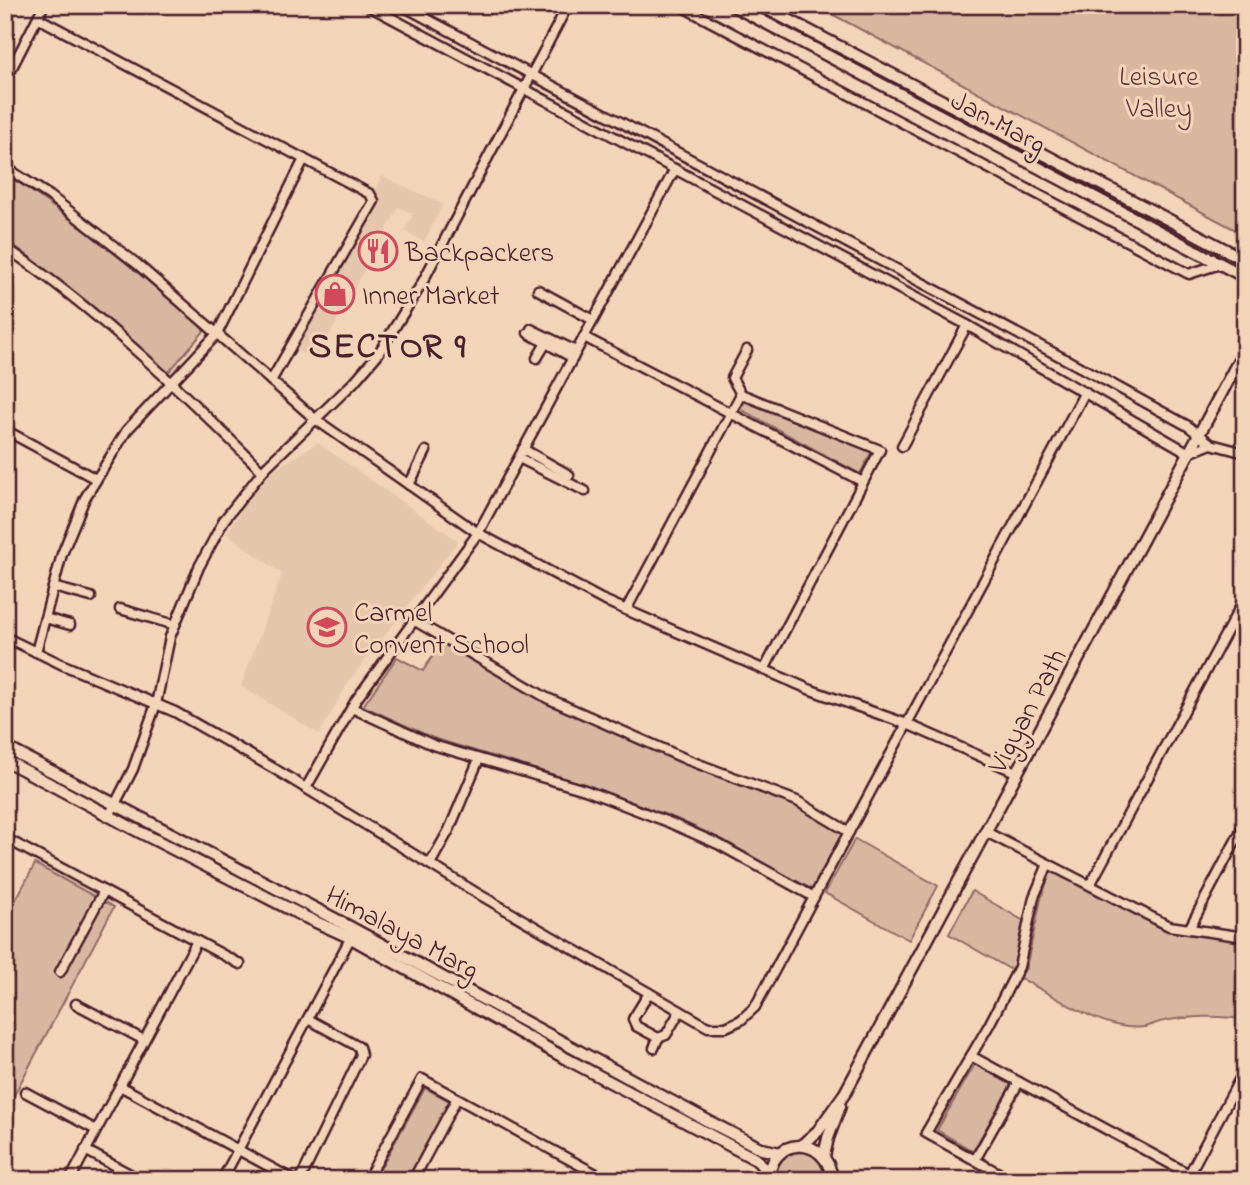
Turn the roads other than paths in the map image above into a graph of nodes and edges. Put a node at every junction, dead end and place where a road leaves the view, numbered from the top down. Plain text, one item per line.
1 (44, 5) edge
2 (367, 5) edge
3 (401, 5) edge
4 (568, 5) edge
5 (679, 5) edge
6 (732, 5) edge
7 (760, 5) edge
8 (38, 18) junction
9 (530, 75) junction
10 (5, 82) edge
11 (523, 88) junction
12 (304, 159) junction
13 (5, 167) edge
14 (675, 169) junction
15 (5, 247) edge
16 (1245, 260) edge
17 (1220, 264) junction
18 (1245, 276) edge
19 (538, 290) dead end
20 (593, 320) junction
21 (967, 325) junction
22 (217, 334) junction
23 (584, 337) junction
24 (546, 343) junction
25 (1245, 349) edge
26 (747, 350) dead end
27 (575, 355) junction
28 (537, 358) dead end
29 (271, 381) junction
30 (170, 382) junction
31 (1085, 392) junction
32 (741, 394) junction
33 (730, 414) junction
34 (315, 419) junction
35 (5, 430) edge
36 (1200, 434) junction
37 (1211, 444) junction
38 (901, 446) dead end
39 (523, 449) junction
40 (426, 451) dead end
41 (1189, 453) junction
42 (1245, 453) edge
43 (519, 457) junction
44 (262, 471) junction
45 (569, 475) dead end
46 (96, 480) junction
47 (863, 482) junction
48 (410, 485) junction
49 (585, 491) dead end
50 (478, 533) junction
51 (53, 587) junction
52 (90, 597) dead end
53 (1244, 603) edge
54 (120, 609) dead end
55 (626, 610) junction
56 (45, 618) junction
57 (415, 621) junction
58 (70, 625) dead end
59 (175, 625) junction
60 (5, 637) edge
61 (36, 652) junction
62 (764, 670) junction
63 (156, 704) junction
64 (352, 708) junction
65 (907, 724) junction
66 (5, 747) edge
67 (480, 759) junction
68 (5, 760) edge
69 (1018, 774) junction
70 (306, 788) junction
71 (114, 806) junction
72 (109, 816) junction
73 (1245, 823) edge
74 (849, 832) junction
75 (986, 832) junction
76 (5, 838) edge
77 (430, 864) junction
78 (1048, 864) junction
79 (1090, 885) junction
80 (104, 891) junction
81 (814, 897) junction
82 (1189, 929) junction
83 (353, 934) junction
84 (1245, 937) edge
85 (197, 941) junction
86 (240, 964) dead end
87 (60, 972) dead end
88 (649, 993) junction
89 (76, 1004) dead end
90 (680, 1011) junction
91 (308, 1019) junction
92 (659, 1038) junction
93 (144, 1040) junction
94 (654, 1048) dead end
95 (971, 1056) junction
96 (1245, 1069) edge
97 (1019, 1082) junction
98 (120, 1086) junction
99 (25, 1093) dead end
100 (845, 1093) junction
101 (457, 1098) junction
102 (96, 1130) junction
103 (802, 1145) junction
104 (85, 1150) junction
105 (238, 1150) junction
106 (780, 1153) junction
107 (824, 1156) junction
108 (975, 1160) junction
109 (770, 1177) edge
110 (1188, 1177) edge
111 (833, 1178) edge
112 (70, 1180) edge
113 (140, 1180) edge
114 (222, 1180) edge
115 (294, 1180) edge
116 (300, 1180) edge
117 (367, 1180) edge
118 (413, 1180) edge
119 (607, 1180) edge
120 (1011, 1180) edge

1 - 8 street
2 - 11 street
3 - 9 street
4 - 9 street
5 - 17 street
6 - 17 main road, Jan Marg
7 - 16 main road, Jan Marg
8 - 10 street
8 - 12 street
9 - 11 street
9 - 36 street
11 - 14 street
11 - 34 street
12 - 22 street
12 - 29 street
13 - 22 street
14 - 20 street
14 - 21 street
15 - 30 street
17 - 18 main road, Jan Marg
19 - 20 street
20 - 23 street
21 - 31 street
21 - 38 street
22 - 29 street
22 - 30 street
23 - 27 street
23 - 33 street
24 - 27 street
24 - 27 street
24 - 28 street
25 - 36 main road, Vigyan Path
26 - 32 street
27 - 39 street
29 - 34 street
30 - 44 street
30 - 46 street
31 - 41 street
31 - 65 street
32 - 33 street
32 - 47 street
33 - 47 street
33 - 55 street
34 - 44 street
34 - 48 street
35 - 46 street
36 - 37 street
36 - 41 main road, Vigyan Path
37 - 41 street
37 - 42 street
39 - 43 street
39 - 45 street
40 - 48 street
41 - 69 main road, Vigyan Path
43 - 49 street
43 - 50 street
44 - 59 street
46 - 51 street
47 - 62 street
48 - 50 street
50 - 55 street
50 - 57 street
51 - 52 street
51 - 56 street
53 - 79 street
54 - 59 street
55 - 62 street
56 - 58 street
56 - 61 street
57 - 64 street
57 - 74 street
59 - 63 street
60 - 61 street
61 - 63 street
62 - 65 street
63 - 70 street
63 - 71 street
64 - 67 street
64 - 70 street
65 - 69 street
65 - 74 street
66 - 71 main road, Himalaya Marg
67 - 77 street
67 - 81 street
68 - 72 main road, Himalaya Marg
69 - 75 main road, Vigyan Path
70 - 77 street
71 - 72 street
71 - 83 main road, Himalaya Marg
72 - 83 main road, Himalaya Marg
73 - 82 street
74 - 81 street
75 - 78 street
75 - 100 main road, Vigyan Path
76 - 80 street
77 - 88 street
78 - 79 street
78 - 95 street
79 - 82 street
80 - 85 street
80 - 87 street
81 - 90 street
82 - 84 street
83 - 91 street
83 - 106 main road, Himalaya Marg
83 - 109 main road, Himalaya Marg
85 - 86 street
85 - 93 street
88 - 90 street
88 - 92 street
89 - 93 street
90 - 92 street
91 - 105 street
91 - 116 street
92 - 94 street
93 - 98 street
95 - 97 street
95 - 108 street
96 - 110 street
97 - 108 street
97 - 110 street
98 - 102 street
98 - 105 street
99 - 102 street
100 - 103 main road, Vigyan Path
100 - 107 main road, Vigyan Path
101 - 117 street
101 - 118 street
101 - 119 street
102 - 104 street
103 - 106 main road
103 - 107 main road
104 - 112 street
104 - 113 street
105 - 114 street
105 - 115 street
106 - 109 main road
107 - 111 main road
108 - 120 street

